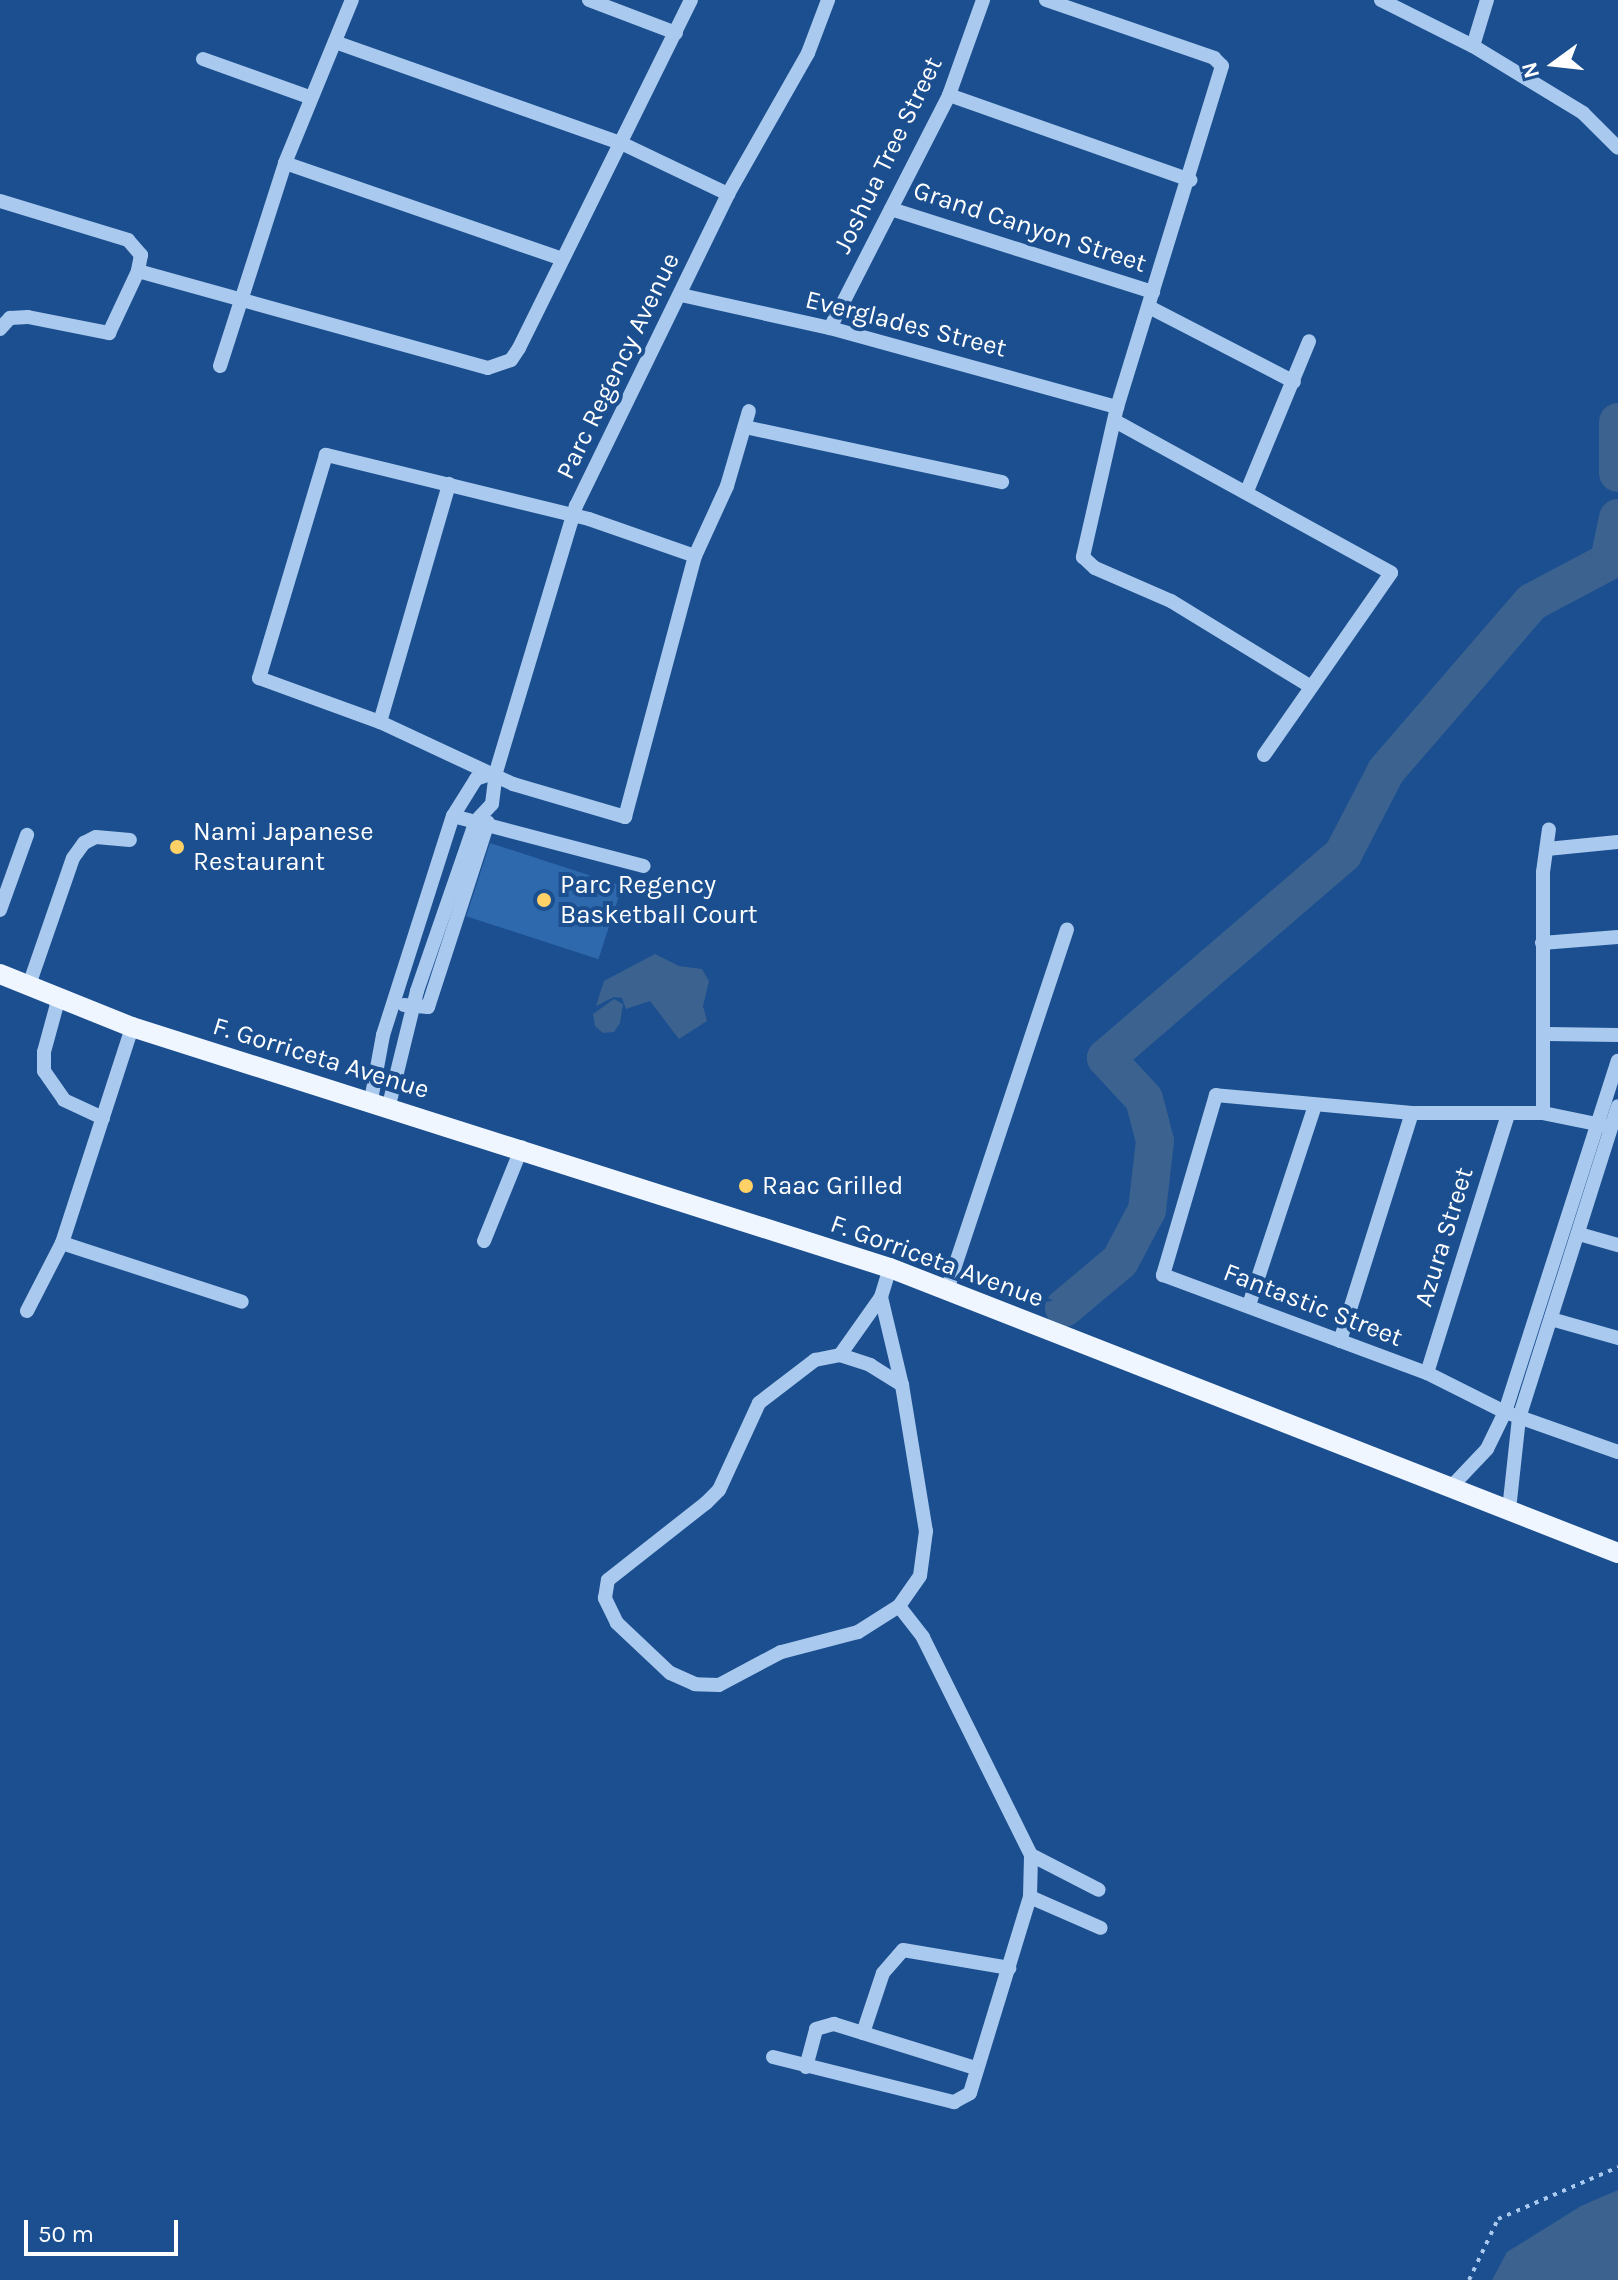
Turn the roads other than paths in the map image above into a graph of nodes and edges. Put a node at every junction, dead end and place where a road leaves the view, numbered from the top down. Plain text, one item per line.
1 (352, 0) edge
2 (589, 0) edge
3 (691, 0) edge
4 (828, 0) edge
5 (983, 0) edge
6 (1046, 0) edge
7 (1381, 0) edge
8 (1487, 0) edge
9 (676, 33) junction
10 (335, 42) junction
11 (1473, 46) junction
12 (203, 59) dead end
13 (949, 95) junction
14 (309, 97) junction
15 (621, 143) junction
16 (1618, 148) edge
17 (285, 163) junction
18 (1190, 180) junction
19 (728, 194) junction
20 (0, 201) edge
21 (891, 209) junction
22 (560, 258) junction
23 (138, 271) junction
24 (1153, 292) junction
25 (681, 295) junction
26 (242, 297) junction
27 (1149, 307) junction
28 (830, 328) junction
29 (0, 329) edge
30 (1309, 341) dead end
31 (220, 366) dead end
32 (1294, 382) junction
33 (749, 411) dead end
34 (1116, 414) junction
35 (745, 427) junction
36 (1002, 482) dead end
37 (449, 484) junction
38 (1247, 491) junction
39 (575, 515) junction
40 (695, 556) junction
41 (1308, 685) junction
42 (380, 722) junction
43 (1264, 755) dead end
44 (496, 772) junction
45 (453, 816) junction
46 (482, 822) junction
47 (1549, 829) dead end
48 (27, 835) dead end
49 (130, 840) dead end
50 (1618, 842) edge
51 (1547, 849) junction
52 (644, 866) dead end
53 (0, 910) edge
54 (1067, 929) dead end
55 (1618, 937) edge
56 (1542, 943) junction
57 (0, 974) edge
58 (29, 985) junction
59 (59, 997) junction
60 (395, 1002) junction
61 (412, 1007) junction
62 (132, 1027) junction
63 (1547, 1034) junction
64 (1618, 1035) edge
65 (1618, 1061) edge
66 (380, 1102) junction
67 (1315, 1105) junction
68 (1618, 1106) edge
69 (1412, 1113) junction
70 (1543, 1113) junction
71 (1508, 1115) junction
72 (103, 1118) junction
73 (1605, 1125) junction
74 (522, 1147) junction
75 (1579, 1234) junction
76 (484, 1241) dead end
77 (62, 1243) junction
78 (1618, 1245) edge
79 (890, 1268) junction
80 (947, 1290) junction
81 (881, 1297) junction
82 (242, 1302) dead end
83 (1249, 1305) junction
84 (27, 1311) dead end
85 (1551, 1319) junction
86 (1618, 1338) edge
87 (1340, 1341) junction
88 (840, 1355) junction
89 (1427, 1373) junction
90 (902, 1385) junction
91 (1505, 1412) junction
92 (1519, 1418) junction
93 (1618, 1452) edge
94 (1451, 1487) junction
95 (1509, 1510) junction
96 (1618, 1553) edge
97 (899, 1606) junction
98 (1031, 1855) junction
99 (1099, 1890) dead end
100 (1030, 1897) junction
101 (1101, 1928) dead end
102 (1009, 1968) junction
103 (863, 2033) junction
104 (773, 2057) dead end
105 (806, 2067) junction
106 (975, 2068) junction

1 - 10 street
2 - 9 street
3 - 9 street
4 - 19 street, Parc Regency Avenue
5 - 13 street, Joshua Tree Street
6 - 18 street
7 - 11 street
8 - 11 street
9 - 15 street
10 - 14 street
10 - 15 street
11 - 16 street
12 - 14 street
13 - 18 street
13 - 21 street, Joshua Tree Street
14 - 17 street
15 - 19 street
15 - 22 street
17 - 22 street
17 - 26 street
18 - 24 street
19 - 25 street, Parc Regency Avenue
20 - 23 street
21 - 24 street, Grand Canyon Street
21 - 28 street, Joshua Tree Street
22 - 26 street
23 - 26 street
23 - 29 street
24 - 27 street
25 - 28 street, Everglades Street
25 - 39 street, Parc Regency Avenue
26 - 31 street
27 - 32 street
27 - 34 street
28 - 34 street, Everglades Street
30 - 32 street
32 - 38 street
33 - 35 street
34 - 38 street, Everglades Street
34 - 41 street
35 - 36 street
35 - 40 street
37 - 39 street
37 - 42 street
37 - 42 street
38 - 41 street, Everglades Street
39 - 40 street
39 - 44 street, Parc Regency Avenue
40 - 44 street
41 - 43 street
42 - 44 street
44 - 45 street
44 - 46 street, Parc Regency Avenue
45 - 46 street
45 - 60 street
46 - 52 street
46 - 61 street, Parc Regency Avenue
47 - 51 street
48 - 53 street
49 - 58 street
50 - 51 street
51 - 56 street
54 - 80 street
55 - 56 street
56 - 63 street
57 - 58 main road, F. Gorriceta Avenue
58 - 59 main road, F. Gorriceta Avenue
59 - 62 main road, F. Gorriceta Avenue
59 - 72 street
60 - 61 street
60 - 66 street
61 - 66 street
62 - 66 main road, F. Gorriceta Avenue
62 - 72 street
63 - 64 street
63 - 70 street
65 - 73 street
66 - 74 main road, F. Gorriceta Avenue
67 - 69 street
67 - 83 street
67 - 83 street, Fantastic Street
68 - 73 street
69 - 71 street
69 - 87 street
70 - 71 street
70 - 73 street
71 - 89 street, Azura Street
72 - 77 street
73 - 75 street
73 - 91 street
74 - 76 street
74 - 79 main road, F. Gorriceta Avenue
75 - 78 street
75 - 85 street
77 - 82 street
77 - 84 street
79 - 80 main road, F. Gorriceta Avenue
79 - 81 street
80 - 94 main road, F. Gorriceta Avenue
81 - 88 street
81 - 90 street
83 - 87 street, Fantastic Street
85 - 86 street
85 - 92 street
87 - 89 street, Fantastic Street
88 - 90 street
88 - 97 street
89 - 91 street, Fantastic Street
90 - 97 street
91 - 92 street, Fantastic Street
91 - 94 street
92 - 93 street, Fantastic Street
92 - 95 street
94 - 95 main road, F. Gorriceta Avenue
95 - 96 main road, F. Gorriceta Avenue
97 - 98 street
98 - 99 street
98 - 100 street
100 - 101 street
100 - 102 street
102 - 103 street
102 - 106 street
103 - 105 street
103 - 106 street
104 - 105 street
105 - 106 street

